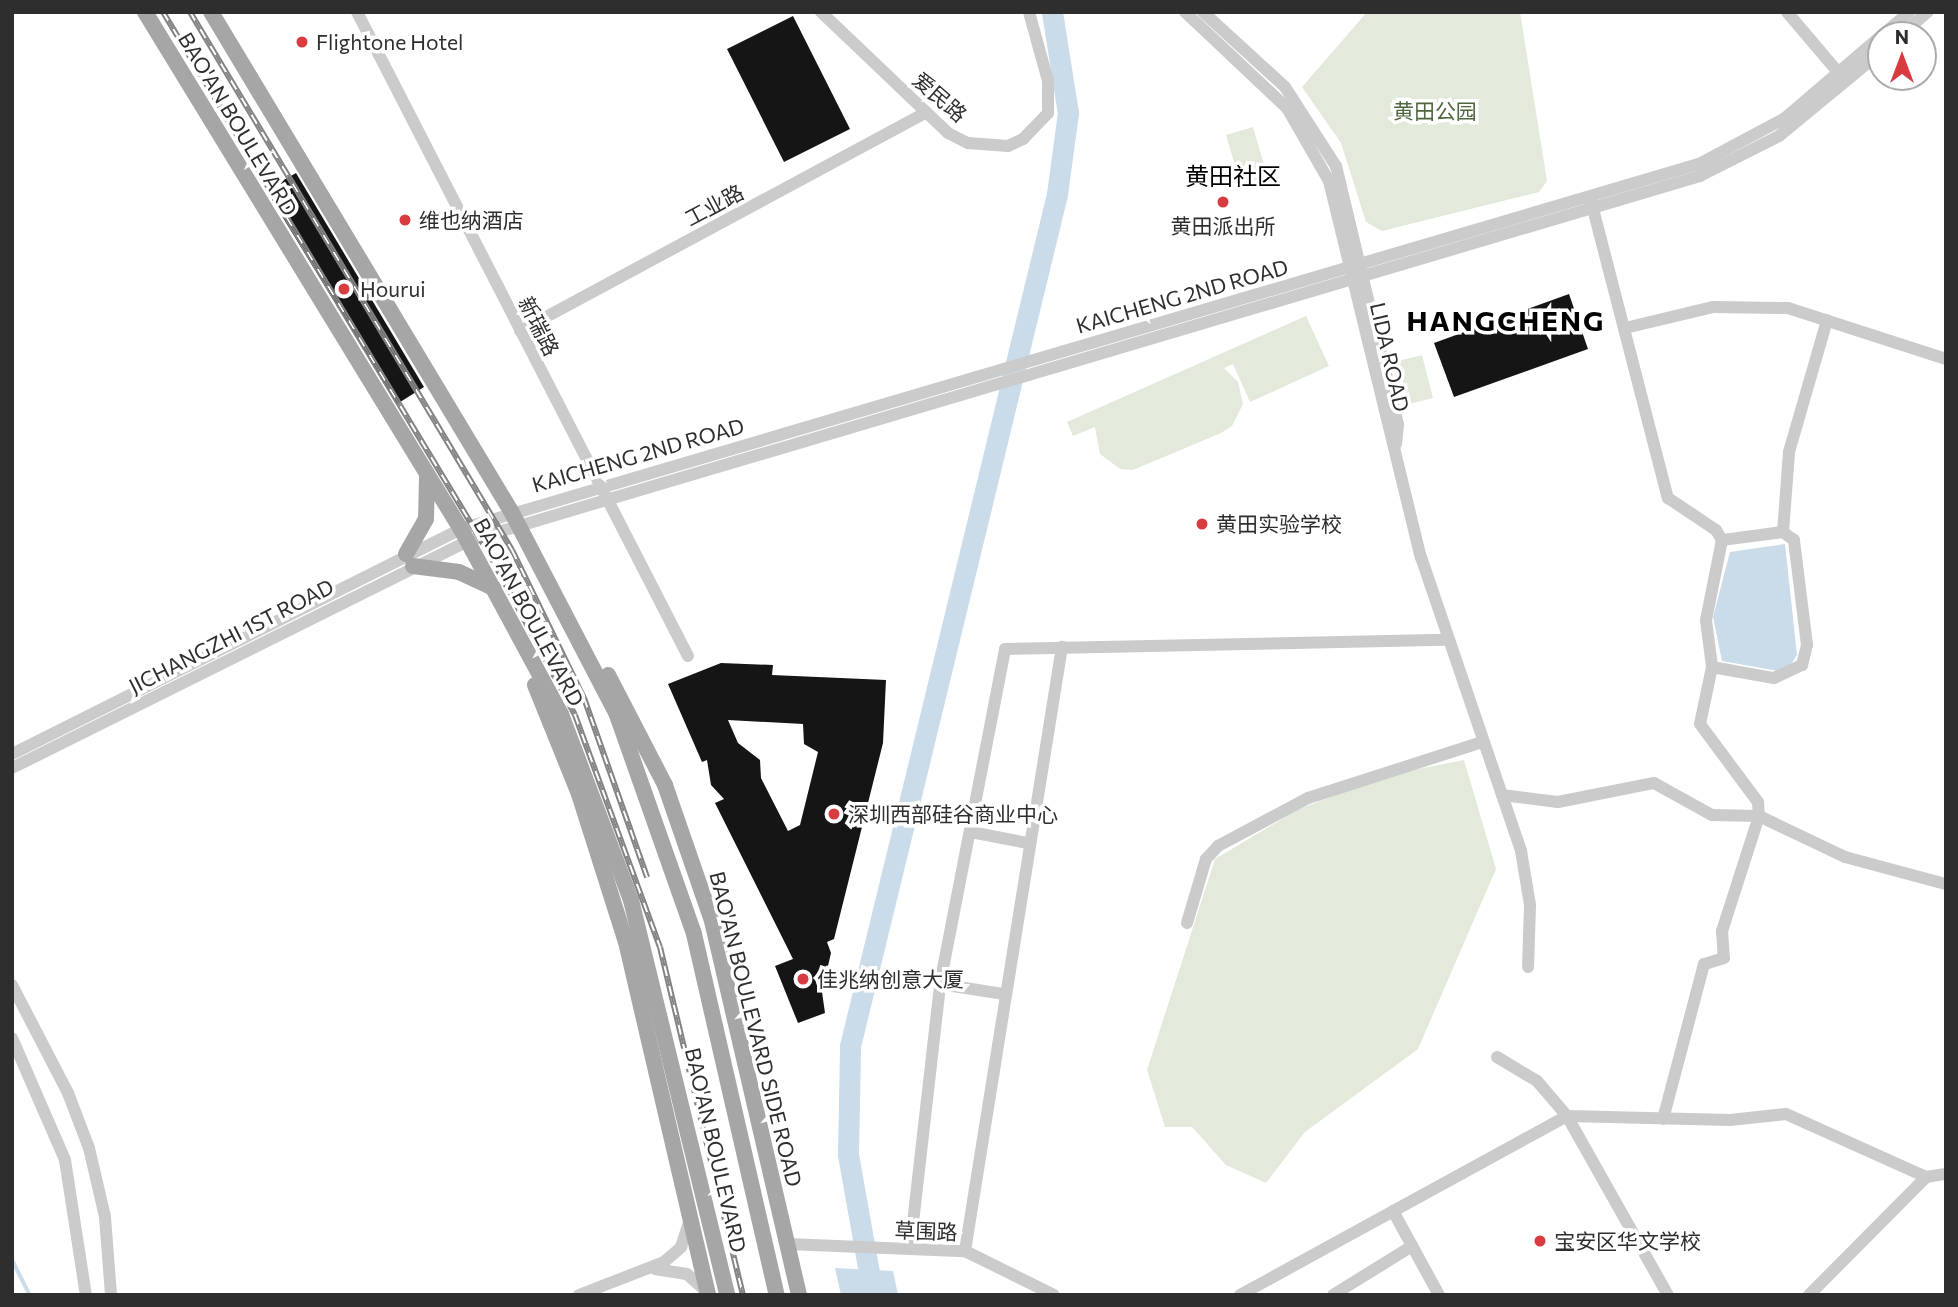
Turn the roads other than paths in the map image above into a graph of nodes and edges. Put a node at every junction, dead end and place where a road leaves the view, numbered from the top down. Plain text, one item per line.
1 (145, 12) edge
2 (211, 12) edge
3 (358, 12) edge
4 (821, 12) edge
5 (1029, 12) edge
6 (1185, 12) edge
7 (1203, 12) edge
8 (1787, 12) edge
9 (1867, 51) edge
10 (1867, 61) edge
11 (1842, 77) junction
12 (925, 113) junction
13 (1591, 203) junction
14 (1357, 271) junction
15 (1827, 320) junction
16 (1625, 328) junction
17 (520, 331) junction
18 (1946, 359) edge
19 (424, 468) junction
20 (606, 491) junction
21 (515, 518) junction
22 (1783, 533) junction
23 (464, 535) junction
24 (1722, 540) junction
25 (410, 560) junction
26 (495, 590) junction
27 (578, 631) junction
28 (1445, 640) junction
29 (1062, 648) junction
30 (688, 656) dead end
31 (1712, 667) junction
32 (1482, 742) junction
33 (12, 754) edge
34 (12, 768) edge
35 (1502, 795) junction
36 (1759, 816) junction
37 (971, 832) junction
38 (1027, 843) junction
39 (1946, 884) edge
40 (1187, 923) dead end
41 (1528, 967) dead end
42 (940, 984) junction
43 (12, 985) edge
44 (1004, 994) junction
45 (12, 1038) edge
46 (1497, 1057) dead end
47 (1567, 1116) junction
48 (1663, 1119) junction
49 (1946, 1174) edge
50 (1926, 1177) junction
51 (1392, 1211) junction
52 (690, 1213) junction
53 (787, 1244) junction
54 (1412, 1246) junction
55 (910, 1250) junction
56 (965, 1251) junction
57 (651, 1269) junction
58 (86, 1293) edge
59 (708, 1294) edge
60 (111, 1295) edge
61 (579, 1295) edge
62 (727, 1295) edge
63 (777, 1295) edge
64 (799, 1295) edge
65 (1054, 1295) edge
66 (1240, 1295) edge
67 (1333, 1295) edge
68 (1439, 1295) edge
69 (1668, 1295) edge
70 (1809, 1295) edge

1 - 19 main road, BAO'AN BOULEVARD
2 - 21 main road, BAO'AN BOULEVARD
3 - 17 street, 新瑞路
4 - 12 street, 爱民路
5 - 12 street, 爱民路
6 - 14 street, LIDA ROAD
7 - 14 street, LIDA ROAD
8 - 11 street
9 - 11 street, KAICHENG 2ND ROAD
10 - 11 street, KAICHENG 2ND ROAD
11 - 13 street, KAICHENG 2ND ROAD
12 - 17 street, 工业路
13 - 14 street, KAICHENG 2ND ROAD
13 - 16 street
14 - 20 street, KAICHENG 2ND ROAD
14 - 20 street, KAICHENG 2ND ROAD
14 - 28 street, LIDA ROAD
15 - 16 street
15 - 18 street
15 - 22 street
16 - 24 street
17 - 20 street, 新瑞路
19 - 23 main road, BAO'AN BOULEVARD
19 - 25 main road
20 - 21 street, KAICHENG 2ND ROAD
20 - 30 street, 新瑞路
21 - 23 street, KAICHENG 2ND ROAD
21 - 27 main road, BAO'AN BOULEVARD
22 - 24 street
22 - 31 street
23 - 25 street, JICHANGZHI 1ST ROAD
23 - 26 main road, BAO'AN BOULEVARD
24 - 31 street
25 - 26 main road
25 - 33 street, JICHANGZHI 1ST ROAD
25 - 34 street, JICHANGZHI 1ST ROAD
26 - 52 main road
26 - 62 main road, BAO'AN BOULEVARD
27 - 53 main road, BAO'AN BOULEVARD SIDE ROAD
27 - 63 main road, BAO'AN BOULEVARD
28 - 29 street
28 - 32 street, LIDA ROAD
29 - 37 street
29 - 38 street
31 - 36 street
32 - 35 street, LIDA ROAD
32 - 40 street
35 - 36 street
35 - 41 street, LIDA ROAD
36 - 39 street
36 - 48 street
37 - 38 street
37 - 42 street
38 - 44 street
42 - 44 street
42 - 55 street
43 - 60 street
44 - 56 street
45 - 58 street
46 - 47 street
47 - 48 street
47 - 51 street
47 - 69 street
48 - 50 street
49 - 50 street
50 - 70 street
51 - 54 street
51 - 66 street
52 - 57 street
52 - 59 main road
53 - 55 street, 草围路
53 - 64 main road, BAO'AN BOULEVARD SIDE ROAD
54 - 67 street
54 - 68 street
55 - 56 street, 草围路
56 - 65 street, 草围路
57 - 59 street
57 - 61 street

